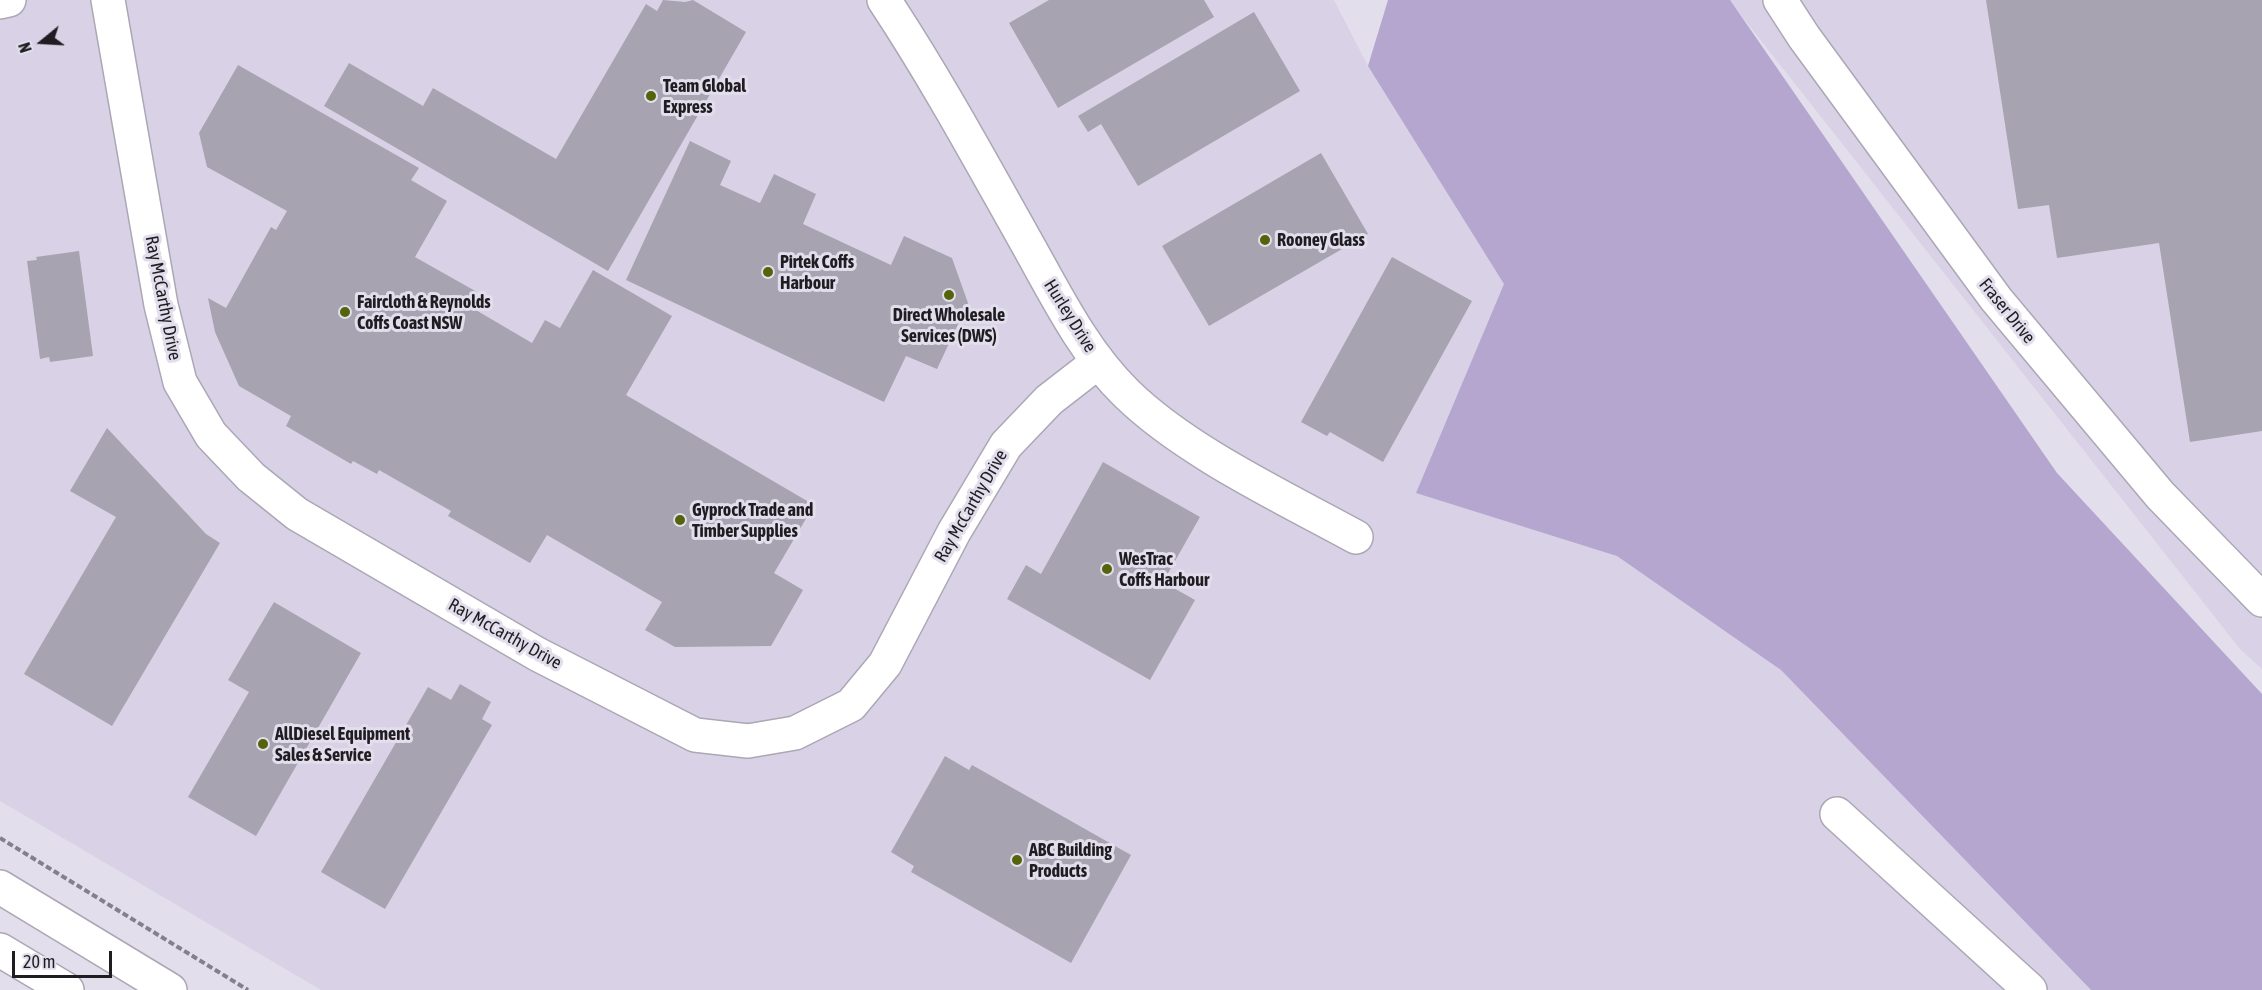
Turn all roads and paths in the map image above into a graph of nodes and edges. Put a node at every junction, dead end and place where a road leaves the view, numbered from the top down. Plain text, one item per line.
1 (9, 0) edge
2 (108, 0) edge
3 (884, 0) edge
4 (1780, 0) edge
5 (0, 2) edge
6 (1098, 362) junction
7 (1356, 537) dead end
8 (2262, 600) edge
9 (1837, 814) dead end
10 (0, 838) edge
11 (0, 887) edge
12 (0, 950) edge
13 (67, 990) edge
14 (170, 990) edge
15 (248, 990) edge
16 (2030, 990) edge

1 - 5 main road
2 - 6 main road, Ray McCarthy Drive
3 - 6 main road, Hurley Drive
4 - 8 main road, Fraser Drive
6 - 7 main road, Hurley Drive
9 - 16 main road
10 - 15 path
11 - 14 main road
12 - 13 main road

